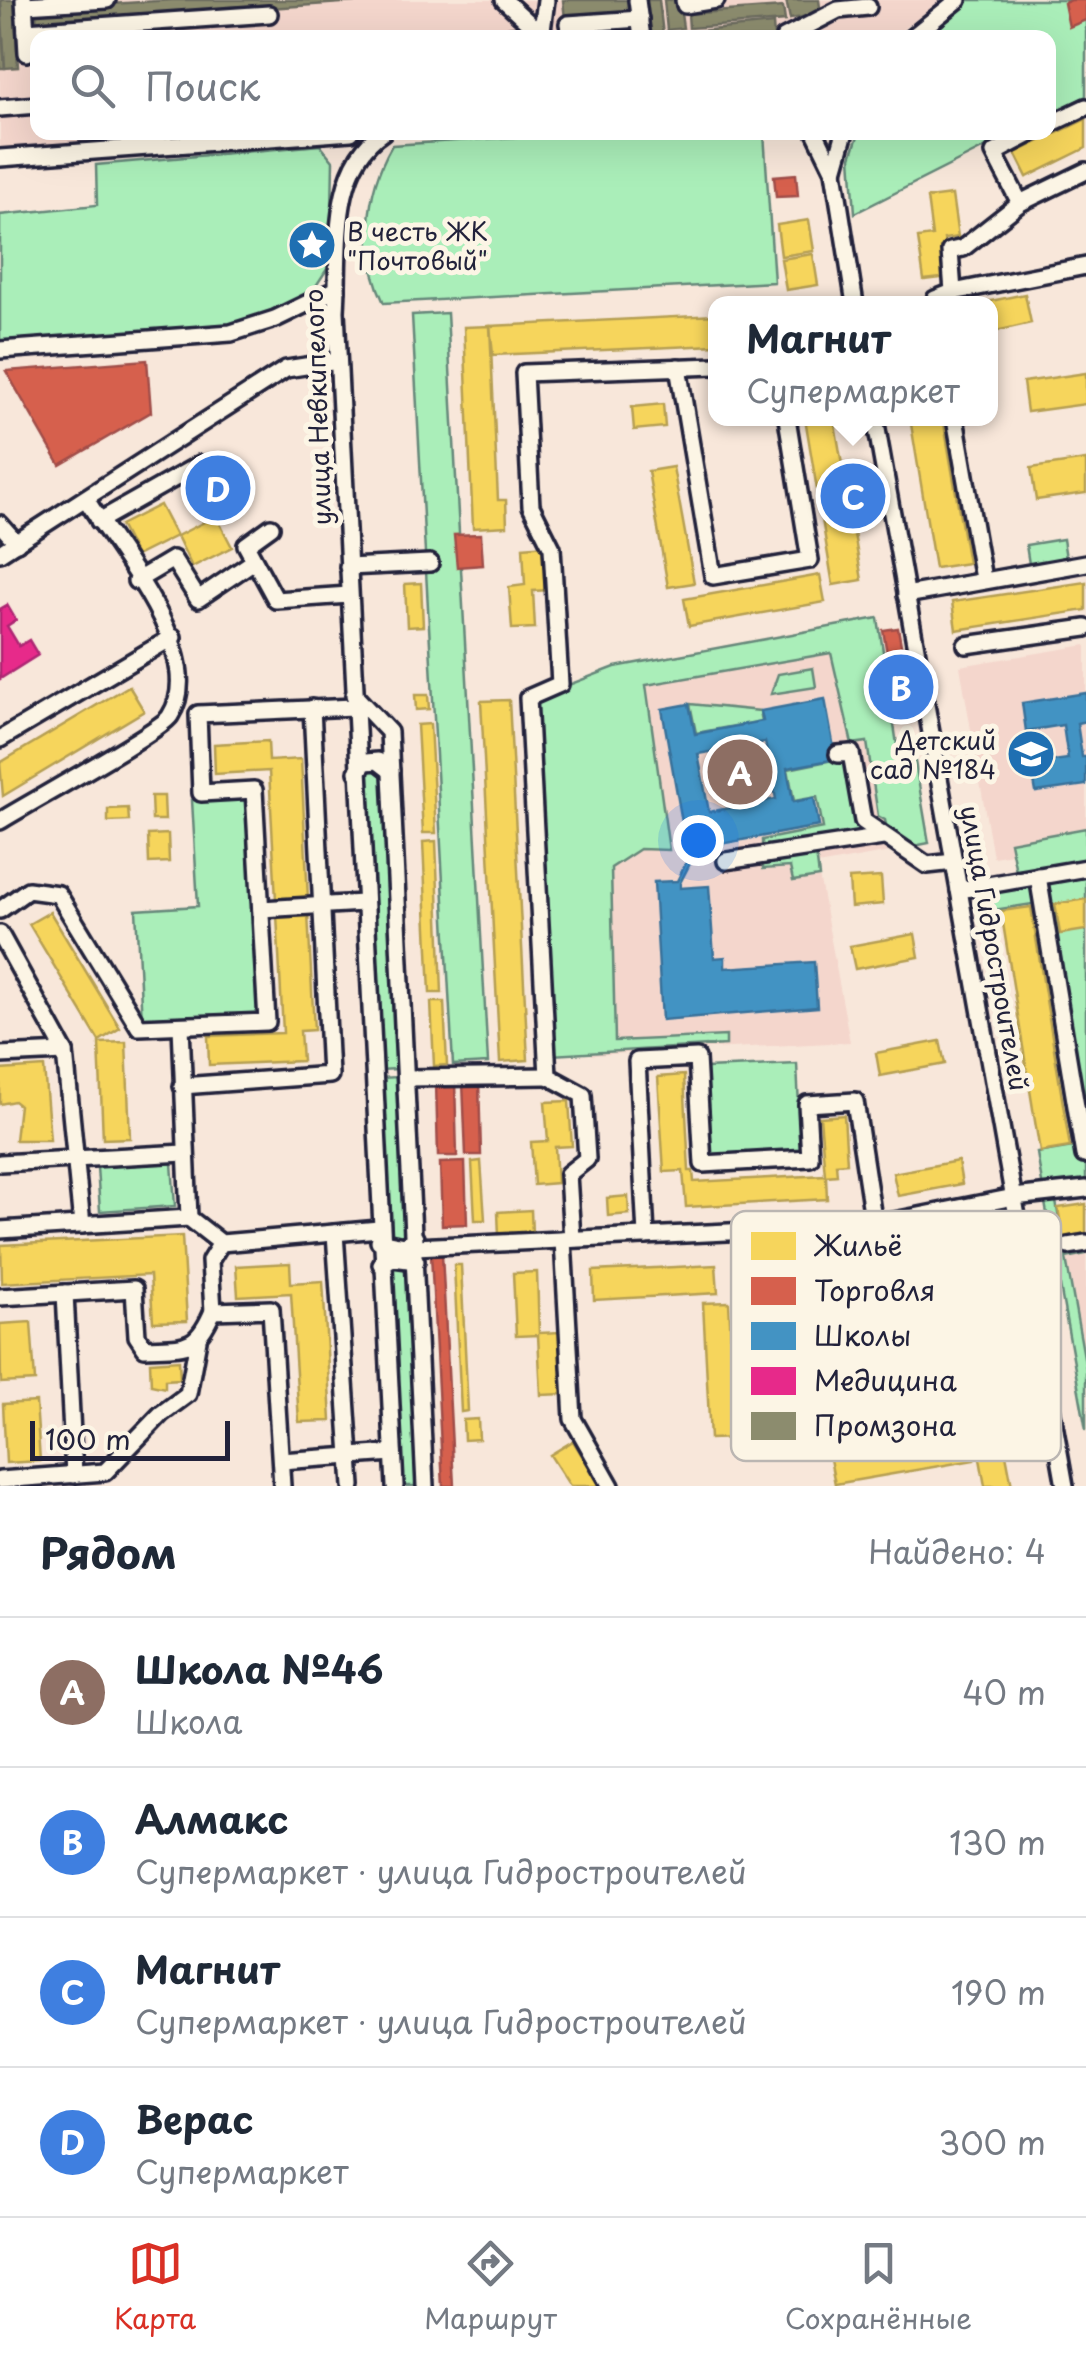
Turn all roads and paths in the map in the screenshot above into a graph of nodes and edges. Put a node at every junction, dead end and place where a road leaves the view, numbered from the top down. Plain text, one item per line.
1 (108, 0) edge
2 (546, 0) edge
3 (637, 0) edge
4 (684, 0) edge
5 (716, 0) edge
6 (958, 0) edge
7 (506, 1) edge
8 (871, 2) edge
9 (25, 3) edge
10 (269, 14) dead end
11 (640, 19) junction
12 (568, 24) dead end
13 (40, 30) edge
14 (535, 30) edge
15 (541, 30) edge
16 (641, 30) edge
17 (799, 30) edge
18 (921, 30) edge
19 (26, 31) junction
20 (30, 31) edge
21 (27, 53) dead end
22 (30, 106) edge
23 (1086, 107) edge
24 (0, 108) edge
25 (1056, 122) edge
26 (243, 140) edge
27 (375, 140) edge
28 (819, 140) edge
29 (843, 140) edge
30 (1018, 140) edge
31 (0, 158) edge
32 (834, 171) junction
33 (1086, 171) edge
34 (1020, 202) junction
35 (1086, 266) edge
36 (337, 289) junction
37 (954, 292) junction
38 (854, 296) edge
39 (943, 296) edge
40 (0, 350) edge
41 (338, 361) junction
42 (708, 366) edge
43 (678, 367) junction
44 (788, 426) edge
45 (876, 426) edge
46 (957, 426) edge
47 (200, 464) dead end
48 (86, 499) junction
49 (99, 521) junction
50 (0, 524) edge
51 (271, 527) dead end
52 (17, 543) junction
53 (0, 553) edge
54 (254, 561) junction
55 (430, 563) dead end
56 (1086, 564) edge
57 (348, 566) junction
58 (983, 579) junction
59 (136, 581) junction
60 (906, 594) junction
61 (349, 595) junction
62 (1086, 628) edge
63 (173, 637) junction
64 (966, 645) dead end
65 (354, 701) junction
66 (312, 708) junction
67 (0, 740) edge
68 (838, 754) dead end
69 (391, 770) junction
70 (357, 772) junction
71 (0, 821) edge
72 (883, 837) junction
73 (726, 861) dead end
74 (954, 862) junction
75 (1086, 868) edge
76 (1038, 876) junction
77 (959, 890) junction
78 (363, 903) junction
79 (322, 905) junction
80 (261, 908) junction
81 (0, 910) edge
82 (0, 934) edge
83 (180, 1026) junction
84 (65, 1052) junction
85 (0, 1055) edge
86 (548, 1076) junction
87 (406, 1078) junction
88 (182, 1086) junction
89 (186, 1154) junction
90 (1084, 1154) dead end
91 (76, 1160) junction
92 (0, 1163) edge
93 (1086, 1189) edge
94 (1014, 1197) junction
95 (872, 1211) edge
96 (941, 1211) edge
97 (1016, 1211) edge
98 (189, 1218) junction
99 (82, 1225) junction
100 (0, 1230) edge
101 (731, 1232) edge
102 (335, 1233) junction
103 (379, 1235) junction
104 (646, 1236) junction
105 (568, 1240) junction
106 (1086, 1242) edge
107 (221, 1243) junction
108 (1068, 1246) dead end
109 (415, 1248) junction
110 (381, 1264) junction
111 (65, 1293) junction
112 (0, 1298) edge
113 (213, 1311) junction
114 (198, 1340) junction
115 (392, 1453) junction
116 (350, 1457) junction
117 (1061, 1461) edge
118 (281, 1462) junction
119 (74, 1474) junction
120 (0, 1480) edge
121 (282, 1486) edge
122 (352, 1486) edge
123 (394, 1486) edge
124 (425, 1486) edge
125 (612, 1486) edge
126 (1065, 1486) edge

1 - 9 street
2 - 15 street
3 - 11 street
4 - 5 street
6 - 18 street
7 - 14 street
8 - 17 street
9 - 19 street
10 - 13 street
11 - 12 street
11 - 16 street
19 - 20 street
19 - 21 street
22 - 24 street
23 - 25 street
26 - 31 street
27 - 36 street, улица Невкипелого
28 - 32 street
29 - 32 street
30 - 34 street
32 - 38 street
33 - 34 street
34 - 37 street
35 - 37 street
36 - 40 street
36 - 41 street, улица Невкипелого
37 - 39 street
41 - 48 street
41 - 57 street, улица Невкипелого
42 - 43 street
43 - 44 street
43 - 86 street
45 - 60 street, улица Гидростроителей
46 - 58 street
47 - 49 street
48 - 49 street
48 - 52 street
49 - 59 street
50 - 52 street
51 - 54 street
52 - 53 street
54 - 59 street
54 - 61 street
55 - 57 street
56 - 58 street
57 - 61 street, улица Невкипелого
58 - 60 street
59 - 63 street
60 - 74 street, улица Гидростроителей
61 - 65 street, улица Невкипелого
62 - 64 street
63 - 67 street
63 - 71 street
65 - 66 street
65 - 69 street
65 - 70 street, улица Невкипелого
66 - 79 street
66 - 80 street
68 - 72 street
69 - 70 street
69 - 87 street
70 - 78 street, улица Невкипелого
72 - 73 street
72 - 74 street
74 - 77 street, улица Гидростроителей
75 - 76 street
76 - 77 street
76 - 90 street
77 - 94 street, улица Гидростроителей
78 - 79 street
78 - 103 street, улица Невкипелого
79 - 80 street
79 - 88 street
80 - 83 street
81 - 83 street
82 - 84 street
83 - 88 street
84 - 85 street
84 - 91 street
86 - 87 street
86 - 105 street
87 - 109 street
88 - 89 street
89 - 91 street
89 - 98 street
91 - 92 street
91 - 99 street
93 - 94 street
94 - 96 street
94 - 97 street, улица Гидростроителей
95 - 104 street
98 - 99 street
98 - 107 street
99 - 100 street
101 - 104 street
102 - 103 street
102 - 107 street
102 - 116 street
103 - 109 street
103 - 110 street, улица Невкипелого
104 - 105 street
105 - 109 street
105 - 125 street
106 - 108 street
107 - 113 street
109 - 110 street
109 - 124 street
110 - 115 street, улица Невкипелого
111 - 112 street
111 - 114 street
111 - 119 street
113 - 114 street
113 - 118 street
114 - 119 street
115 - 116 street
115 - 123 street, улица Невкипелого
116 - 118 street
116 - 122 street
117 - 126 street, улица Гидростроителей
118 - 121 street
119 - 120 street

